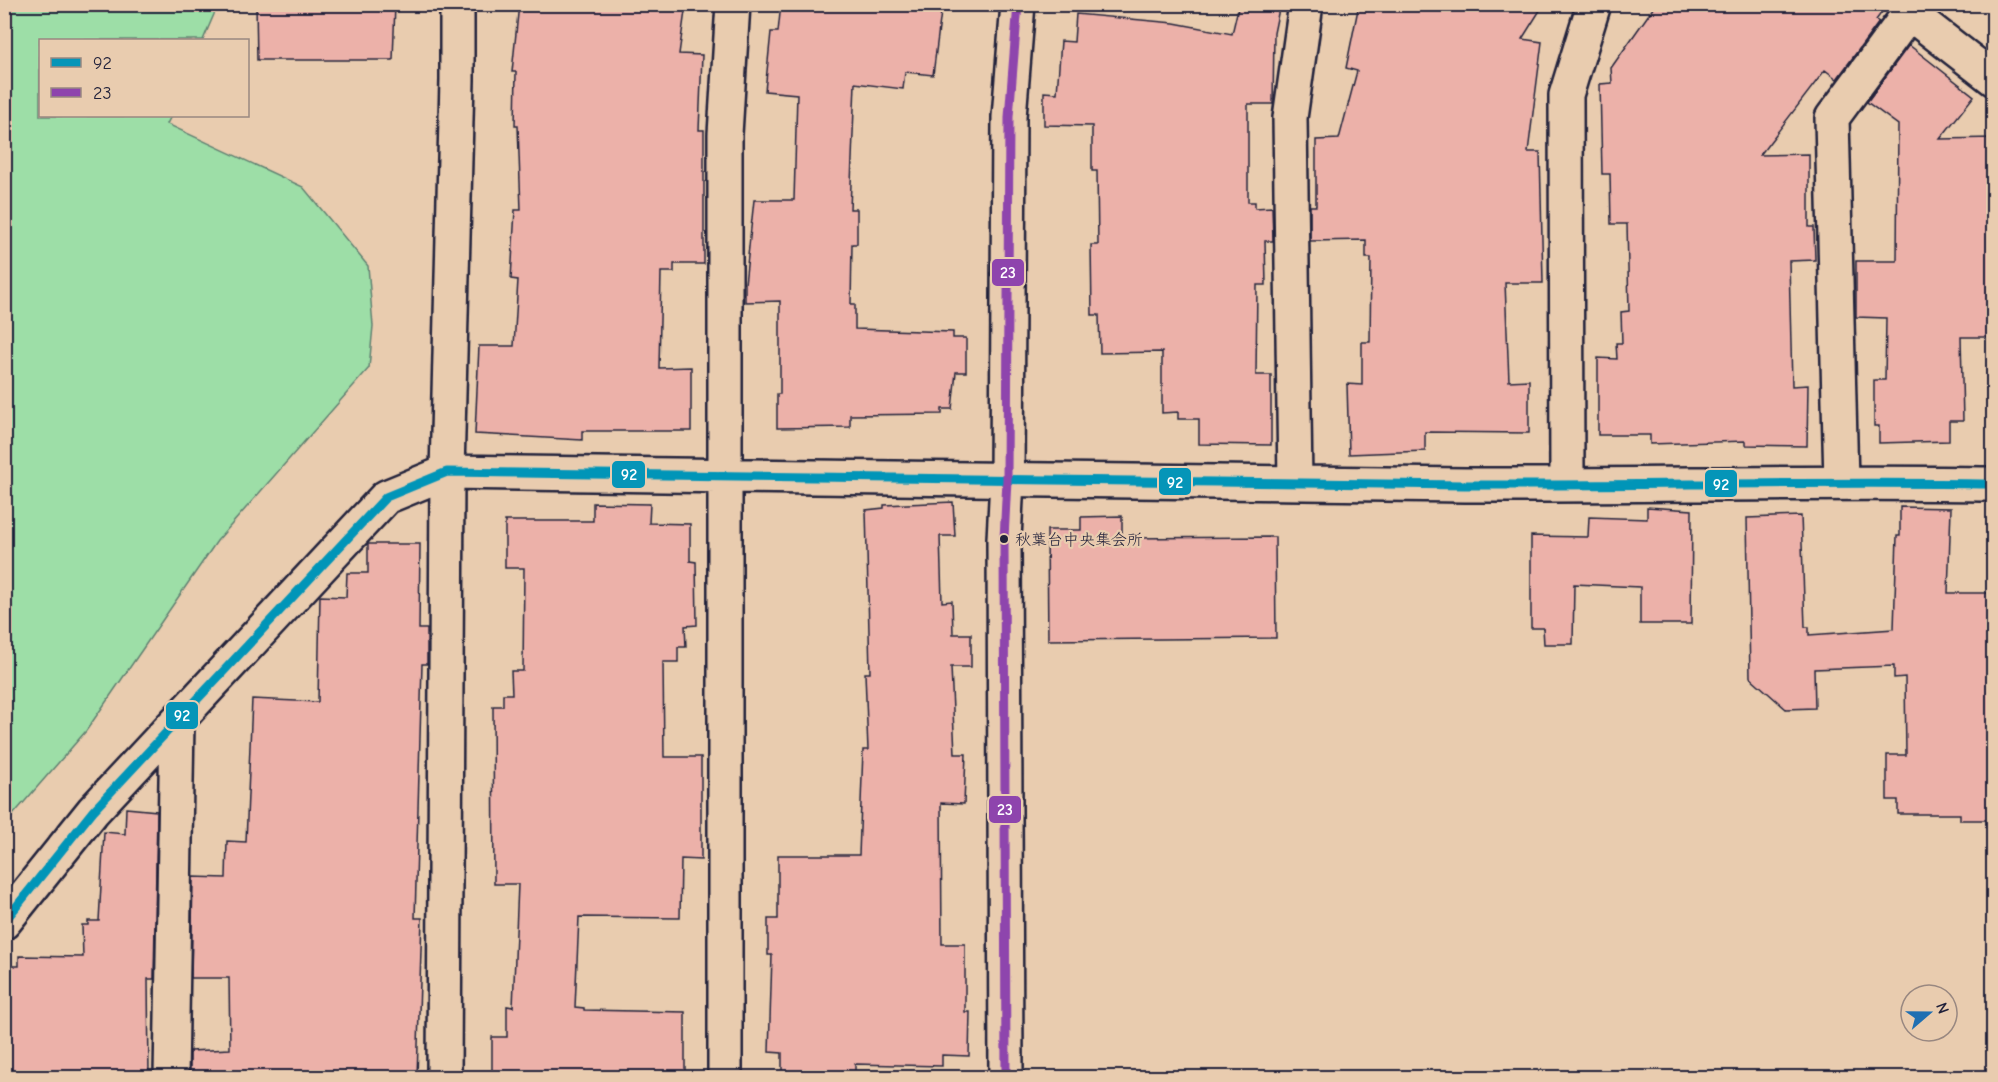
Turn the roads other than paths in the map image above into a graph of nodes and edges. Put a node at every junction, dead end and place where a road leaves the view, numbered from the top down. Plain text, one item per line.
1 (457, 4) edge
2 (732, 4) edge
3 (1018, 4) edge
4 (1306, 4) edge
5 (1594, 4) edge
6 (1912, 9) edge
7 (1994, 79) edge
8 (447, 472) junction
9 (724, 475) junction
10 (1007, 480) junction
11 (1841, 482) junction
12 (1295, 483) junction
13 (1994, 484) edge
14 (1567, 485) junction
15 (177, 722) junction
16 (4, 922) edge
17 (171, 1077) edge
18 (444, 1077) edge
19 (725, 1077) edge
20 (1006, 1077) edge

1 - 8 street
2 - 9 street
3 - 10 street
4 - 12 street
5 - 14 street
6 - 7 street
6 - 11 street
8 - 9 street
8 - 15 street
8 - 18 street
9 - 10 street
9 - 19 street
10 - 12 street
10 - 20 street
11 - 13 street
11 - 14 street
12 - 14 street
15 - 16 street
15 - 17 street

